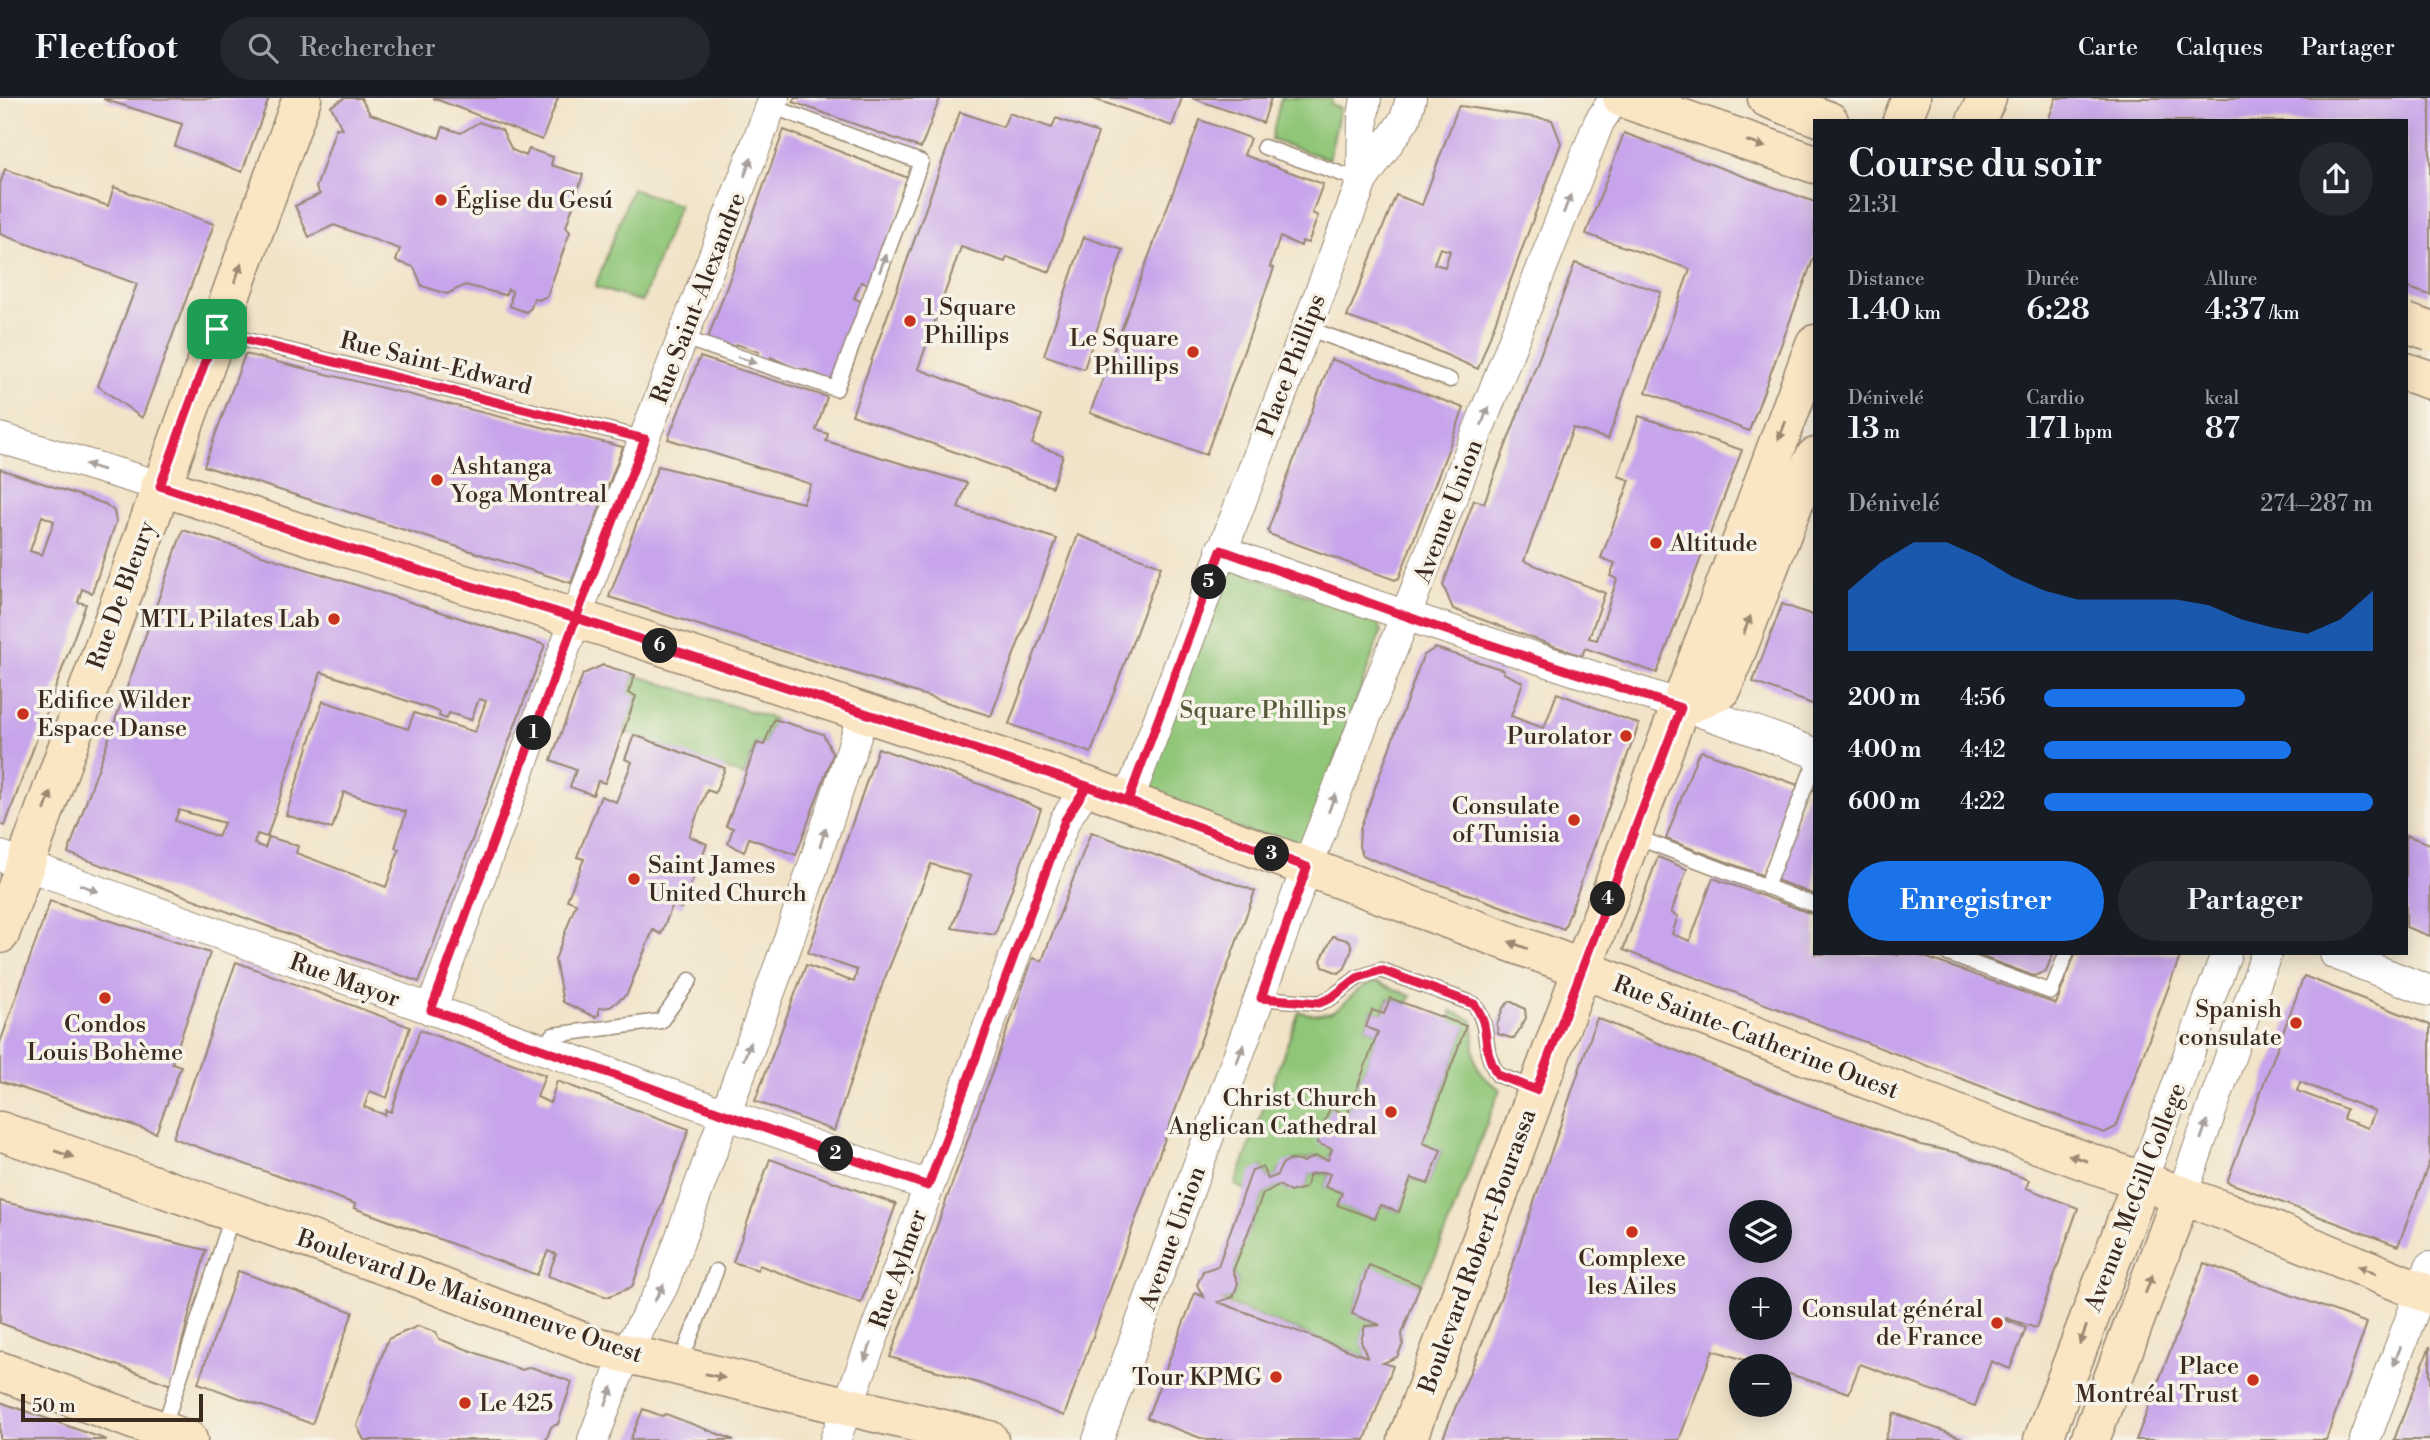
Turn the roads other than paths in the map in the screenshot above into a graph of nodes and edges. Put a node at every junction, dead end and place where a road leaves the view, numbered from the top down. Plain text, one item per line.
1 (302, 98) edge
2 (1366, 98) edge
3 (1411, 98) edge
4 (1615, 98) edge
5 (1622, 98) edge
6 (1767, 98) edge
7 (1911, 98) edge
8 (1987, 98) edge
9 (773, 102) edge
10 (1824, 119) edge
11 (1903, 119) edge
12 (1977, 119) edge
13 (1264, 147) dead end
14 (1813, 163) edge
15 (1362, 181) junction
16 (2408, 324) edge
17 (1304, 327) junction
18 (217, 329) junction
19 (2430, 331) edge
20 (683, 338) junction
21 (1813, 349) edge
22 (2408, 373) edge
23 (1450, 380) dead end
24 (2430, 380) edge
25 (0, 438) edge
26 (645, 439) junction
27 (1813, 462) edge
28 (160, 486) junction
29 (1221, 550) junction
30 (1407, 617) junction
31 (576, 618) junction
32 (1681, 708) junction
33 (864, 712) junction
34 (1813, 752) edge
35 (1813, 767) edge
36 (1087, 786) junction
37 (1128, 801) junction
38 (1632, 836) junction
39 (12, 860) edge
40 (1307, 867) junction
41 (1766, 887) junction
42 (1813, 904) edge
43 (0, 934) edge
44 (1951, 955) edge
45 (2066, 955) edge
46 (2226, 955) edge
47 (2266, 955) edge
48 (2338, 955) edge
49 (1581, 969) junction
50 (690, 980) dead end
51 (2430, 991) edge
52 (1261, 998) junction
53 (431, 1010) junction
54 (541, 1050) junction
55 (1536, 1090) junction
56 (723, 1115) junction
57 (0, 1131) edge
58 (2143, 1180) junction
59 (928, 1186) junction
60 (2182, 1195) junction
61 (234, 1213) junction
62 (716, 1271) dead end
63 (2427, 1285) edge
64 (626, 1353) junction
65 (679, 1367) junction
66 (0, 1371) edge
67 (841, 1423) edge
68 (175, 1436) edge
69 (593, 1440) edge
70 (989, 1440) edge
71 (1098, 1440) edge
72 (1407, 1440) edge
73 (2043, 1440) edge
74 (2090, 1440) edge
75 (2365, 1440) edge

18 -> 1 street, Rue De Bleury
2 - 15 street
3 - 15 street
30 -> 4 street, Avenue Union
5 -> 14 street
6 - 10 street
7 - 11 street
8 - 12 street
20 -> 9 street, Rue Saint-Alexandre
20 -> 9 lane
13 - 15 lane
15 - 17 street, Place Phillips
16 - 19 street, bridge
17 - 23 lane
17 - 29 street, Place Phillips
18 - 26 lane, Rue Saint-Edward
18 - 28 street, Rue De Bleury
20 - 26 street, Rue Saint-Alexandre
21 -> 32 street, Boulevard Robert-Bourassa
22 - 24 street
28 -> 25 street, Rue Sainte-Catherine Ouest
26 - 31 street, Rue Saint-Alexandre
32 -> 27 street
28 - 31 street, Rue Sainte-Catherine Ouest
39 -> 28 street, Rue De Bleury
29 - 30 street
29 - 37 street, Place Phillips
30 - 32 street
40 -> 30 street, Avenue Union
31 - 33 street, Rue Sainte-Catherine Ouest
31 - 53 street, Rue Saint-Alexandre
32 - 34 street
32 - 38 street, Boulevard Robert-Bourassa
33 - 36 street, Rue Sainte-Catherine Ouest
56 -> 33 street
35 - 41 lane
36 - 37 street, Rue Sainte-Catherine Ouest
36 - 59 street, Rue Aylmer
37 - 40 street, Rue Sainte-Catherine Ouest
38 - 41 lane
38 - 49 street, Boulevard Robert-Bourassa
39 - 43 street, Rue De Bleury
39 -> 53 street, Rue Mayor
49 -> 40 street, Rue Sainte-Catherine Ouest
40 - 52 street, Avenue Union
41 - 42 lane
44 - 45 lane
46 - 58 street, Avenue McGill College
60 -> 47 street, Avenue McGill College
48 - 51 street
49 - 55 street, Boulevard Robert-Bourassa
58 -> 49 street, Rue Sainte-Catherine Ouest
50 - 54 lane
52 - 55 lane
71 -> 52 street, Avenue Union
53 - 54 street, Rue Mayor
54 - 56 street, Rue Mayor
55 - 72 street, Boulevard Robert-Bourassa
56 - 59 street, Rue Mayor
64 -> 56 street
57 -> 61 street, Boulevard De Maisonneuve Ouest
58 - 60 street, Rue Sainte-Catherine Ouest
58 -> 73 street, Avenue McGill College
59 -> 67 street, Rue Aylmer
63 -> 60 street, Rue Sainte-Catherine Ouest
74 -> 60 street, Avenue McGill College
61 - 64 street, Boulevard De Maisonneuve Ouest
61 - 68 lane
62 - 65 lane
63 -> 75 street
64 - 65 street, Boulevard De Maisonneuve Ouest
69 -> 64 street
65 -> 67 street, Boulevard De Maisonneuve Ouest
66 - 68 street
67 - 70 street, Boulevard De Maisonneuve Ouest

